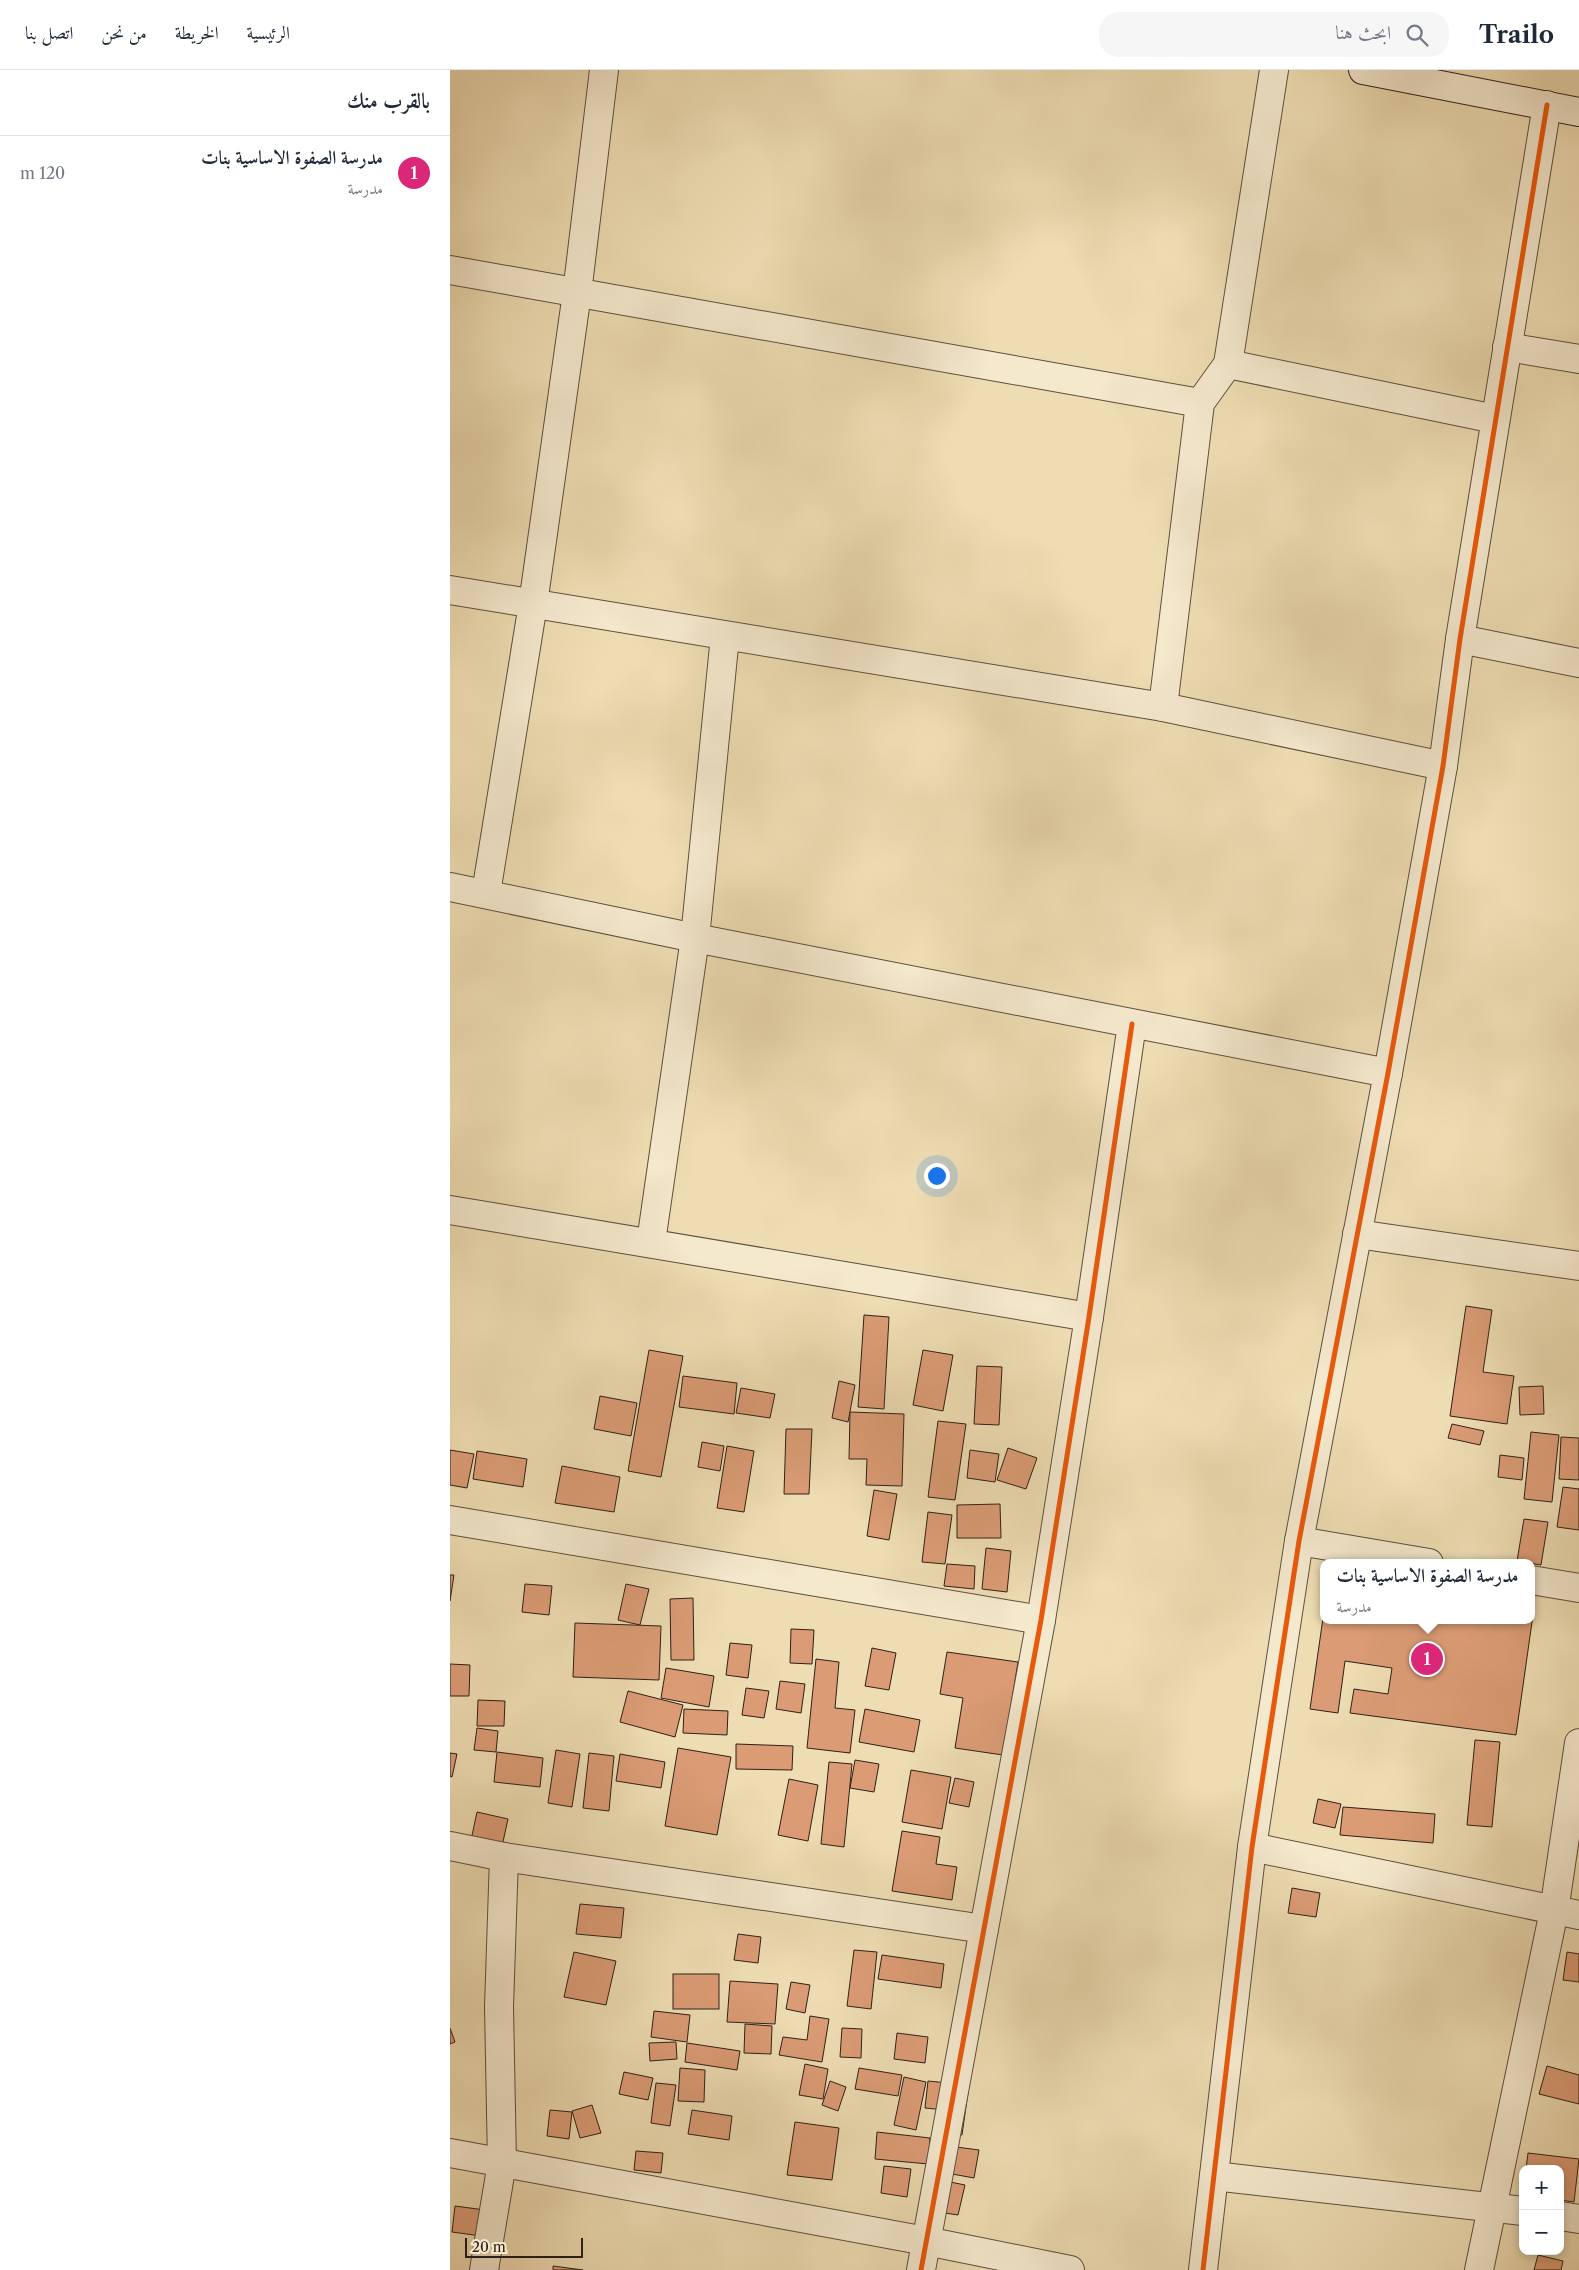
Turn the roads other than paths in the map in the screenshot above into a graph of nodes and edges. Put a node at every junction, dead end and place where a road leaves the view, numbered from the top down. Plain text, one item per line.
1 (604, 70) edge
2 (1274, 70) edge
3 (1363, 70) edge
4 (1547, 105) junction
5 (1579, 112) edge
6 (450, 270) edge
7 (577, 293) junction
8 (1507, 347) junction
9 (1579, 359) edge
10 (1228, 364) junction
11 (1200, 404) junction
12 (1495, 419) junction
13 (450, 590) edge
14 (533, 604) junction
15 (725, 636) junction
16 (1460, 639) junction
17 (1579, 663) edge
18 (1163, 707) junction
19 (1443, 766) junction
20 (450, 887) edge
21 (486, 893) junction
22 (695, 938) junction
23 (1132, 1024) junction
24 (1388, 1073) junction
25 (450, 1210) edge
26 (1357, 1234) junction
27 (651, 1242) junction
28 (1579, 1266) edge
29 (1089, 1317) junction
30 (450, 1520) edge
31 (1299, 1541) junction
32 (1405, 1559) edge
33 (1535, 1581) edge
34 (1579, 1588) edge
35 (1041, 1620) junction
36 (1579, 1743) edge
37 (450, 1846) edge
38 (1252, 1847) junction
39 (504, 1857) junction
40 (1566, 1913) edge
41 (984, 1929) junction
42 (450, 2153) edge
43 (502, 2163) junction
44 (1214, 2176) junction
45 (1491, 2206) junction
46 (1519, 2210) edge
47 (1564, 2217) edge
48 (1579, 2219) edge
49 (926, 2241) junction
50 (484, 2270) edge
51 (920, 2270) edge
52 (1070, 2270) edge
53 (1203, 2270) edge
54 (1479, 2270) edge

1 - 7 street
2 - 10 street
3 - 4 street
4 - 5 street
4 - 8 street
6 - 7 street
7 - 11 street
7 - 14 street
8 - 9 street
8 - 12 street
10 - 11 street
10 - 12 street
11 - 18 street
12 - 16 street
13 - 14 street
14 - 15 street
14 - 21 street
15 - 18 street
15 - 22 street
16 - 17 street
16 - 19 street
18 - 19 street
19 - 24 street
20 - 21 street
21 - 22 street
22 - 23 street
22 - 27 street
23 - 24 street
23 - 29 street
24 - 26 street
25 - 27 street
26 - 28 street
26 - 31 street
27 - 29 street
29 - 35 street
30 - 35 street
31 - 32 street
31 - 38 street
33 - 34 street
35 - 41 street
36 - 40 street
37 - 39 street
38 - 40 street
38 - 44 street
39 - 41 street
39 - 43 street
40 - 45 street
41 - 49 street
42 - 43 street
43 - 49 street
43 - 50 street
44 - 45 street
44 - 53 street
45 - 46 street
45 - 54 street
47 - 48 street
49 - 51 street
49 - 52 street

